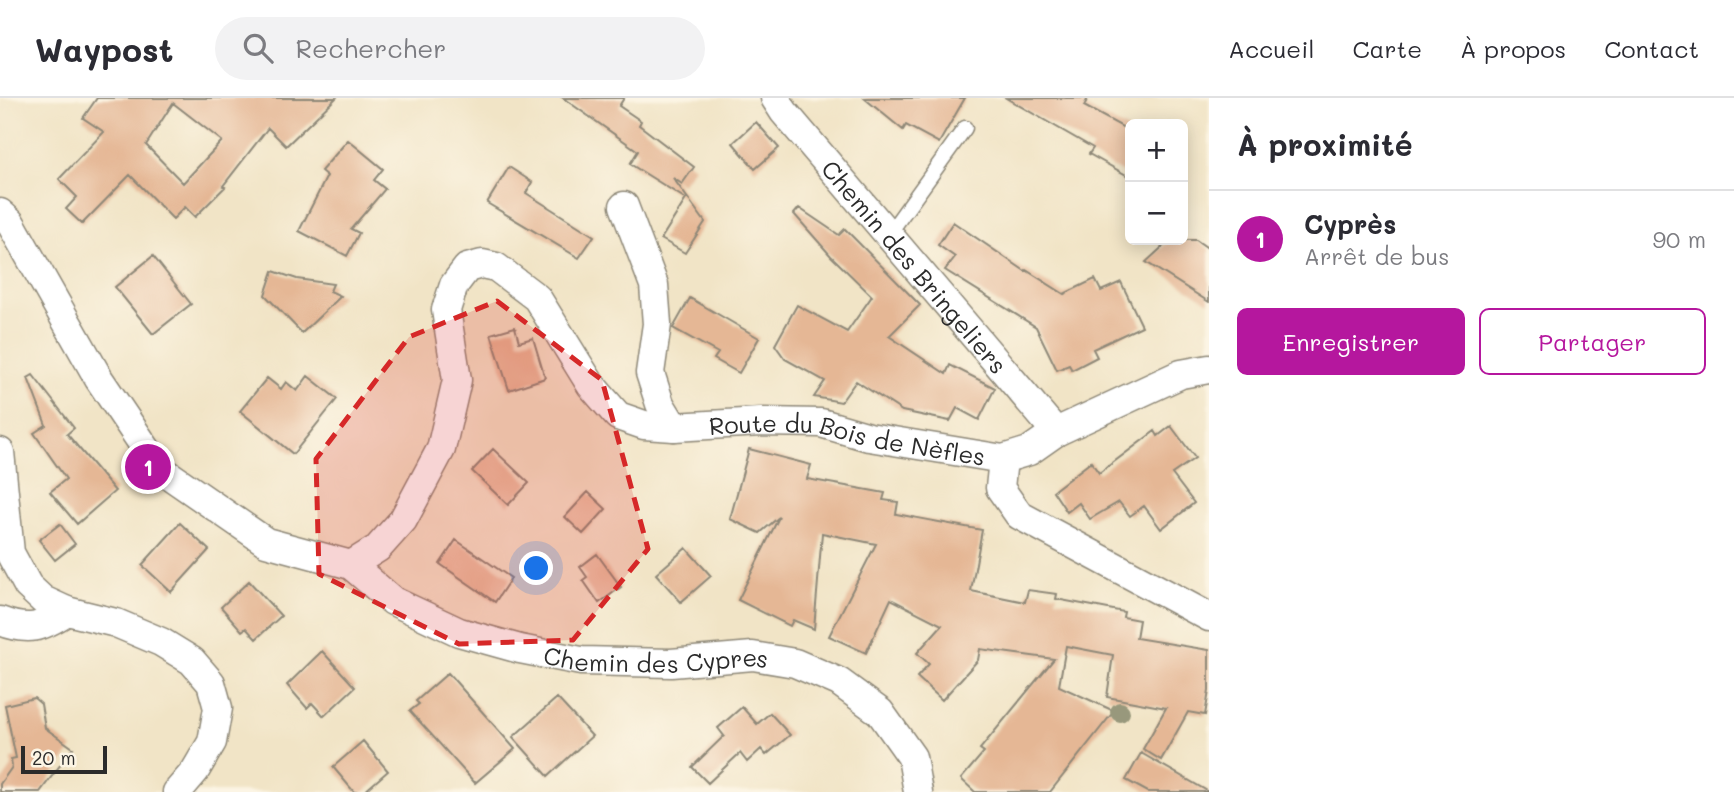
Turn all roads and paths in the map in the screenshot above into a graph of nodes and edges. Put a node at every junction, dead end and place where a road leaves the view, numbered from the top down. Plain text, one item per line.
1 (775, 98) edge
2 (965, 128) dead end
3 (624, 206) dead end
4 (0, 212) edge
5 (888, 235) junction
6 (1209, 369) edge
7 (674, 427) junction
8 (1056, 432) junction
9 (0, 452) edge
10 (1003, 458) junction
11 (351, 565) junction
12 (67, 611) junction
13 (1209, 617) edge
14 (0, 621) edge
15 (177, 792) edge
16 (918, 792) edge

1 - 5 street, Chemin des Bringeliers
2 - 5 lane
3 - 7 street, Route du Bois de Nèfles
4 - 11 street
5 - 8 street, Chemin des Bringeliers
6 - 8 street, Route du Bois de Nèfles
7 - 10 street, Route du Bois de Nèfles
7 - 11 street, Route du Bois de Nèfles
8 - 10 street, Route du Bois de Nèfles
9 - 12 street
10 - 13 street
11 - 16 street, Chemin des Cypres
12 - 14 street
12 - 15 street

